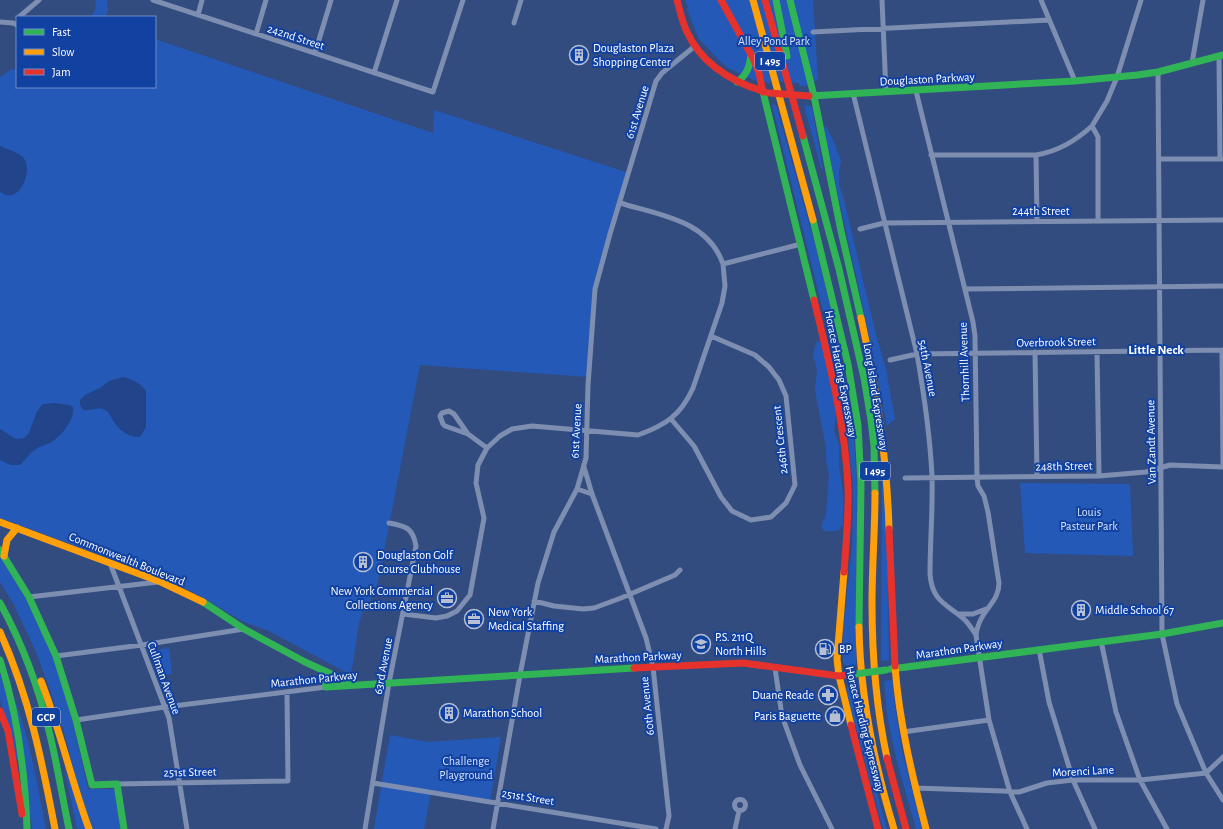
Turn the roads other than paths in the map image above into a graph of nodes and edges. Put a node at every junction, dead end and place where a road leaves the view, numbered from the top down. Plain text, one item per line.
1 (39, 0) edge
2 (153, 0) edge
3 (202, 0) edge
4 (266, 0) edge
5 (332, 0) edge
6 (397, 0) edge
7 (463, 0) edge
8 (521, 0) edge
9 (677, 0) edge
10 (721, 0) edge
11 (747, 0) edge
12 (753, 0) edge
13 (765, 0) edge
14 (776, 0) edge
15 (790, 0) edge
16 (882, 0) edge
17 (1141, 0) edge
18 (1203, 0) edge
19 (1043, 1) edge
20 (198, 15) junction
21 (21, 16) edge
22 (1049, 20) junction
23 (16, 21) edge
24 (0, 22) edge
25 (514, 23) dead end
26 (883, 28) junction
27 (814, 32) dead end
28 (256, 34) junction
29 (695, 46) junction
30 (315, 53) junction
31 (751, 54) junction
32 (1221, 55) edge
33 (1192, 63) junction
34 (1158, 72) junction
35 (374, 73) junction
36 (1117, 77) junction
37 (1075, 81) junction
38 (737, 82) junction
39 (916, 91) junction
40 (886, 92) junction
41 (766, 93) junction
42 (853, 93) junction
43 (811, 96) junction
44 (798, 119) junction
45 (786, 122) junction
46 (1092, 126) junction
47 (931, 155) junction
48 (1036, 155) junction
49 (1159, 159) junction
50 (1222, 159) edge
51 (620, 203) junction
52 (1160, 220) junction
53 (1223, 220) edge
54 (1037, 221) junction
55 (1098, 221) junction
56 (948, 222) junction
57 (884, 223) junction
58 (860, 229) dead end
59 (801, 244) junction
60 (723, 264) junction
61 (1159, 286) junction
62 (1223, 286) edge
63 (965, 289) junction
64 (711, 336) junction
65 (1222, 350) edge
66 (1160, 351) junction
67 (1035, 352) junction
68 (1097, 352) junction
69 (975, 353) junction
70 (916, 354) junction
71 (890, 360) dead end
72 (671, 418) junction
73 (586, 431) junction
74 (468, 434) junction
75 (487, 448) junction
76 (1223, 466) edge
77 (584, 468) junction
78 (1161, 468) junction
79 (1037, 476) junction
80 (1099, 476) junction
81 (932, 477) junction
82 (977, 477) junction
83 (905, 478) dead end
84 (577, 489) junction
85 (592, 494) junction
86 (0, 522) edge
87 (389, 523) dead end
88 (17, 528) junction
89 (2, 553) edge
90 (110, 563) junction
91 (680, 570) dead end
92 (161, 582) junction
93 (119, 586) junction
94 (629, 594) junction
95 (28, 597) junction
96 (534, 601) junction
97 (0, 603) edge
98 (987, 609) junction
99 (4, 611) junction
100 (403, 614) junction
101 (958, 614) junction
102 (1223, 623) edge
103 (244, 629) junction
104 (0, 632) edge
105 (1162, 634) junction
106 (976, 635) junction
107 (1101, 641) junction
108 (142, 645) junction
109 (1039, 649) junction
110 (56, 656) junction
111 (979, 657) junction
112 (0, 660) edge
113 (653, 667) junction
114 (775, 668) junction
115 (895, 669) junction
116 (325, 671) junction
117 (520, 675) junction
118 (839, 676) junction
119 (389, 683) junction
120 (355, 685) junction
121 (326, 687) junction
122 (287, 693) junction
123 (165, 707) junction
124 (0, 711) edge
125 (76, 720) junction
126 (989, 720) junction
127 (903, 732) junction
128 (1223, 757) edge
129 (1206, 772) junction
130 (1073, 780) junction
131 (1140, 780) junction
132 (179, 783) junction
133 (373, 783) junction
134 (117, 784) junction
135 (915, 788) junction
136 (1010, 792) junction
137 (1223, 800) edge
138 (498, 803) junction
139 (739, 811) dead end
140 (26, 829) edge
141 (55, 829) edge
142 (69, 829) edge
143 (89, 829) edge
144 (124, 829) edge
145 (187, 829) edge
146 (365, 829) edge
147 (493, 829) edge
148 (656, 829) edge
149 (666, 829) edge
150 (735, 829) edge
151 (832, 829) edge
152 (878, 829) edge
153 (894, 829) edge
154 (906, 829) edge
155 (926, 829) edge
156 (1027, 829) edge
157 (1095, 829) edge
158 (1167, 829) edge

1 - 21 street
2 - 20 street, 242nd Street
3 - 20 street
4 - 28 street
5 - 30 street
6 - 35 street
7 - 35 street, 242nd Street
8 - 25 street
9 - 29 main road, Douglaston Parkway
10 - 31 main road, Horace Harding Expressway
11 - 45 main road
12 - 45 main road, Long Island Expressway / I 495
13 - 44 main road, Long Island Expressway / I 495
14 - 44 main road
15 - 43 main road
16 - 26 street
17 - 36 street
18 - 33 street
19 - 22 street
20 - 28 street, 242nd Street
22 - 26 street
22 - 37 street
23 - 24 street
26 - 27 street
26 - 40 street
28 - 30 street, 242nd Street
29 - 38 main road, Douglaston Parkway
29 - 51 street, 61st Avenue
30 - 35 street, 242nd Street
31 - 38 main road
31 - 41 main road, Horace Harding Expressway
32 - 33 main road, Douglaston Parkway
32 - 50 street
33 - 34 main road, Douglaston Parkway
34 - 36 main road, Douglaston Parkway
34 - 49 street, Van Zandt Avenue
36 - 37 main road, Douglaston Parkway
36 - 46 street
37 - 39 main road, Douglaston Parkway
38 - 41 main road, Douglaston Parkway
39 - 40 main road, Douglaston Parkway
39 - 47 street, Thornhill Avenue
40 - 42 main road, Douglaston Parkway
41 - 43 main road, Douglaston Parkway, bridge
41 - 59 main road, Horace Harding Expressway
42 - 43 main road, Douglaston Parkway
42 - 57 street, 54th Avenue
43 - 115 main road
44 - 154 main road, Long Island Expressway / I 495
45 - 153 main road, Long Island Expressway / I 495
46 - 48 street
46 - 55 street
47 - 48 street
47 - 56 street, Thornhill Avenue
48 - 54 street
49 - 50 street
49 - 52 street, Van Zandt Avenue
51 - 60 street
51 - 73 street, 61st Avenue
52 - 53 street, 244th Street
52 - 55 street, 244th Street
52 - 61 street, Van Zandt Avenue
54 - 55 street, 244th Street
54 - 56 street, 244th Street
56 - 57 street, 244th Street
56 - 63 street, Thornhill Avenue
57 - 58 street, 244th Street
57 - 70 street, 54th Avenue
59 - 60 street
59 - 118 main road, Horace Harding Expressway
60 - 64 street
61 - 62 street
61 - 63 street
61 - 66 street, Van Zandt Avenue
63 - 69 street, Thornhill Avenue
64 - 72 street
64 - 72 street, 246th Crescent
65 - 66 street, Overbrook Street
65 - 76 street
66 - 68 street, Overbrook Street
66 - 78 street, Van Zandt Avenue
67 - 68 street, Overbrook Street
67 - 69 street, Overbrook Street
67 - 79 street
68 - 80 street
69 - 70 street, Overbrook Street
69 - 82 street, Thornhill Avenue
70 - 71 street, Overbrook Street
70 - 81 street, 54th Avenue
72 - 73 street
73 - 75 street
73 - 77 street, 61st Avenue
74 - 74 street
74 - 75 street
75 - 100 street
76 - 78 street, 248th Street
77 - 84 street, 61st Avenue
77 - 85 street, 60th Avenue
78 - 80 street, 248th Street
78 - 105 street, Van Zandt Avenue
79 - 80 street, 248th Street
79 - 82 street, 248th Street
81 - 82 street, 248th Street
81 - 83 street, 248th Street
81 - 101 street, 54th Avenue
82 - 98 street, Thornhill Avenue
84 - 85 street
84 - 96 street, 61st Avenue
85 - 94 street, 60th Avenue
86 - 88 main road, Commonwealth Boulevard
87 - 100 street, 63rd Avenue
88 - 89 main road
88 - 90 main road, Commonwealth Boulevard
89 - 95 main road
90 - 92 main road, Commonwealth Boulevard
90 - 93 street, Cullman Avenue
91 - 94 street
92 - 93 street
92 - 103 main road, Commonwealth Boulevard
93 - 95 street
93 - 108 street, Cullman Avenue
94 - 96 street
94 - 113 street, 60th Avenue
95 - 110 main road
96 - 117 street, 61st Avenue
97 - 99 main road, GCP
98 - 101 street
98 - 106 street, Thornhill Avenue
99 - 142 main road, GCP
99 - 143 main road
100 - 119 street, 63rd Avenue
101 - 106 street, 54th Avenue
102 - 105 main road, Marathon Parkway
103 - 108 street
103 - 116 main road, Commonwealth Boulevard
104 - 141 main road, GCP
105 - 107 main road, Marathon Parkway
105 - 129 street, Van Zandt Avenue
106 - 111 street, Thornhill Avenue
107 - 109 main road, Marathon Parkway
107 - 131 street
108 - 110 street
108 - 123 street, Cullman Avenue
109 - 111 main road, Marathon Parkway
109 - 130 street
110 - 125 main road
111 - 115 main road, Marathon Parkway
111 - 126 street, Thornhill Avenue
112 - 140 main road
113 - 114 main road, Marathon Parkway
113 - 117 main road, Marathon Parkway
113 - 149 street, 60th Avenue
114 - 118 main road, Marathon Parkway
114 - 151 street
115 - 118 main road, Marathon Parkway, bridge
115 - 127 main road
116 - 120 main road, Commonwealth Boulevard
116 - 121 main road
117 - 119 main road, Marathon Parkway
117 - 138 street, 61st Avenue
118 - 152 main road, Horace Harding Expressway
119 - 120 main road, Marathon Parkway
119 - 133 street, 63rd Avenue
120 - 121 main road, Marathon Parkway
121 - 122 street, Marathon Parkway
122 - 123 street, Marathon Parkway
122 - 132 street, 251st Street
123 - 125 street, Marathon Parkway
123 - 132 street, Cullman Avenue
124 - 140 main road
125 - 134 main road, 251st Street
126 - 127 street
126 - 136 street, Thornhill Avenue
127 - 135 main road
128 - 129 street
129 - 131 street, Morenci Lane
129 - 137 street, Van Zandt Avenue
130 - 131 street, Morenci Lane
130 - 136 street, Morenci Lane
130 - 157 street
131 - 158 street
132 - 134 street, 251st Street
132 - 145 street, Cullman Avenue
133 - 138 street, 251st Street
133 - 146 street, 63rd Avenue
134 - 144 main road
135 - 136 street, Morenci Lane
135 - 155 main road
136 - 156 street, Thornhill Avenue
138 - 147 street, 61st Avenue
138 - 148 street, 251st Street
139 - 150 street

